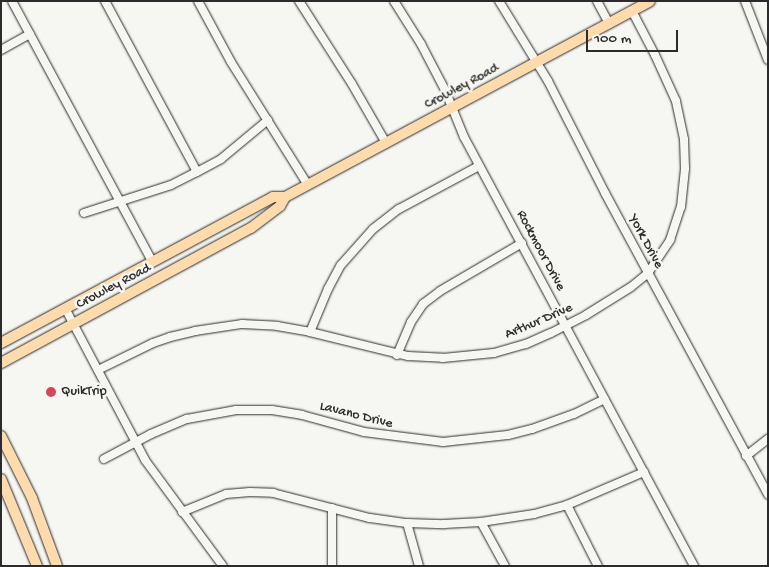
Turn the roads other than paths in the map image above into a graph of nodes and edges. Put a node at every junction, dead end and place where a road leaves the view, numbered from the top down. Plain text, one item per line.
1 (12, 1) edge
2 (105, 1) edge
3 (198, 1) edge
4 (299, 1) edge
5 (394, 1) edge
6 (499, 1) edge
7 (597, 1) edge
8 (650, 1) edge
9 (745, 1) edge
10 (632, 11) junction
11 (609, 24) junction
12 (30, 34) junction
13 (1, 50) edge
14 (768, 60) edge
15 (536, 64) junction
16 (452, 108) junction
17 (268, 120) junction
18 (386, 144) junction
19 (479, 166) junction
20 (197, 172) junction
21 (308, 185) junction
22 (285, 197) junction
23 (120, 202) junction
24 (84, 213) dead end
25 (522, 243) junction
26 (152, 261) junction
27 (648, 273) junction
28 (65, 308) junction
29 (73, 325) junction
30 (566, 325) junction
31 (310, 332) junction
32 (1, 343) edge
33 (397, 355) junction
34 (1, 364) edge
35 (98, 370) junction
36 (605, 399) junction
37 (1, 436) edge
38 (768, 439) edge
39 (135, 443) junction
40 (746, 456) junction
41 (104, 459) dead end
42 (644, 472) junction
43 (1, 479) edge
44 (768, 495) edge
45 (566, 505) junction
46 (332, 508) junction
47 (182, 512) junction
48 (39, 517) junction
49 (481, 522) junction
50 (408, 523) junction
51 (21, 524) junction
52 (37, 566) edge
53 (57, 566) edge
54 (223, 566) edge
55 (332, 566) edge
56 (419, 566) edge
57 (505, 566) edge
58 (598, 566) edge
59 (694, 566) edge

1 - 12 street
2 - 20 street
3 - 17 street
4 - 18 street
5 - 16 street, Rockmoor Drive
6 - 15 street, York Drive
7 - 11 street
8 - 10 main road, Crowley Road
9 - 14 street
10 - 11 main road, Crowley Road
10 - 27 street, Arthur Drive
11 - 15 main road, Crowley Road
12 - 13 street
12 - 23 street
15 - 16 main road, Crowley Road
15 - 27 street, York Drive
16 - 18 main road, Crowley Road
16 - 19 street, Rockmoor Drive
17 - 20 street
17 - 21 street
18 - 21 main road, Crowley Road
19 - 25 street, Rockmoor Drive
19 - 31 street
20 - 23 street
21 - 22 main road, Crowley Road
22 - 26 main road, Crowley Road
22 - 29 main road, Crowley Road
23 - 24 street
23 - 26 street
25 - 30 street, Rockmoor Drive
25 - 33 street
26 - 28 main road, Crowley Road
27 - 30 street, Arthur Drive
27 - 40 street, York Drive
28 - 29 street
28 - 32 main road, Crowley Road
29 - 34 main road, Crowley Road
29 - 35 street
30 - 33 street, Arthur Drive
30 - 36 street, Rockmoor Drive
31 - 33 street, Arthur Drive
31 - 35 street, Arthur Drive
35 - 39 street
36 - 39 street, Lavano Drive
36 - 42 street, Rockmoor Drive
37 - 48 main road
38 - 40 street
39 - 41 street, Lavano Drive
39 - 47 street
40 - 44 street, York Drive
42 - 45 street
42 - 59 street, Rockmoor Drive
43 - 51 main road
45 - 49 street
45 - 58 street
46 - 47 street
46 - 50 street
46 - 55 street
47 - 54 street
48 - 51 main road
48 - 53 main road
49 - 50 street
49 - 57 street
50 - 56 street
51 - 52 main road

